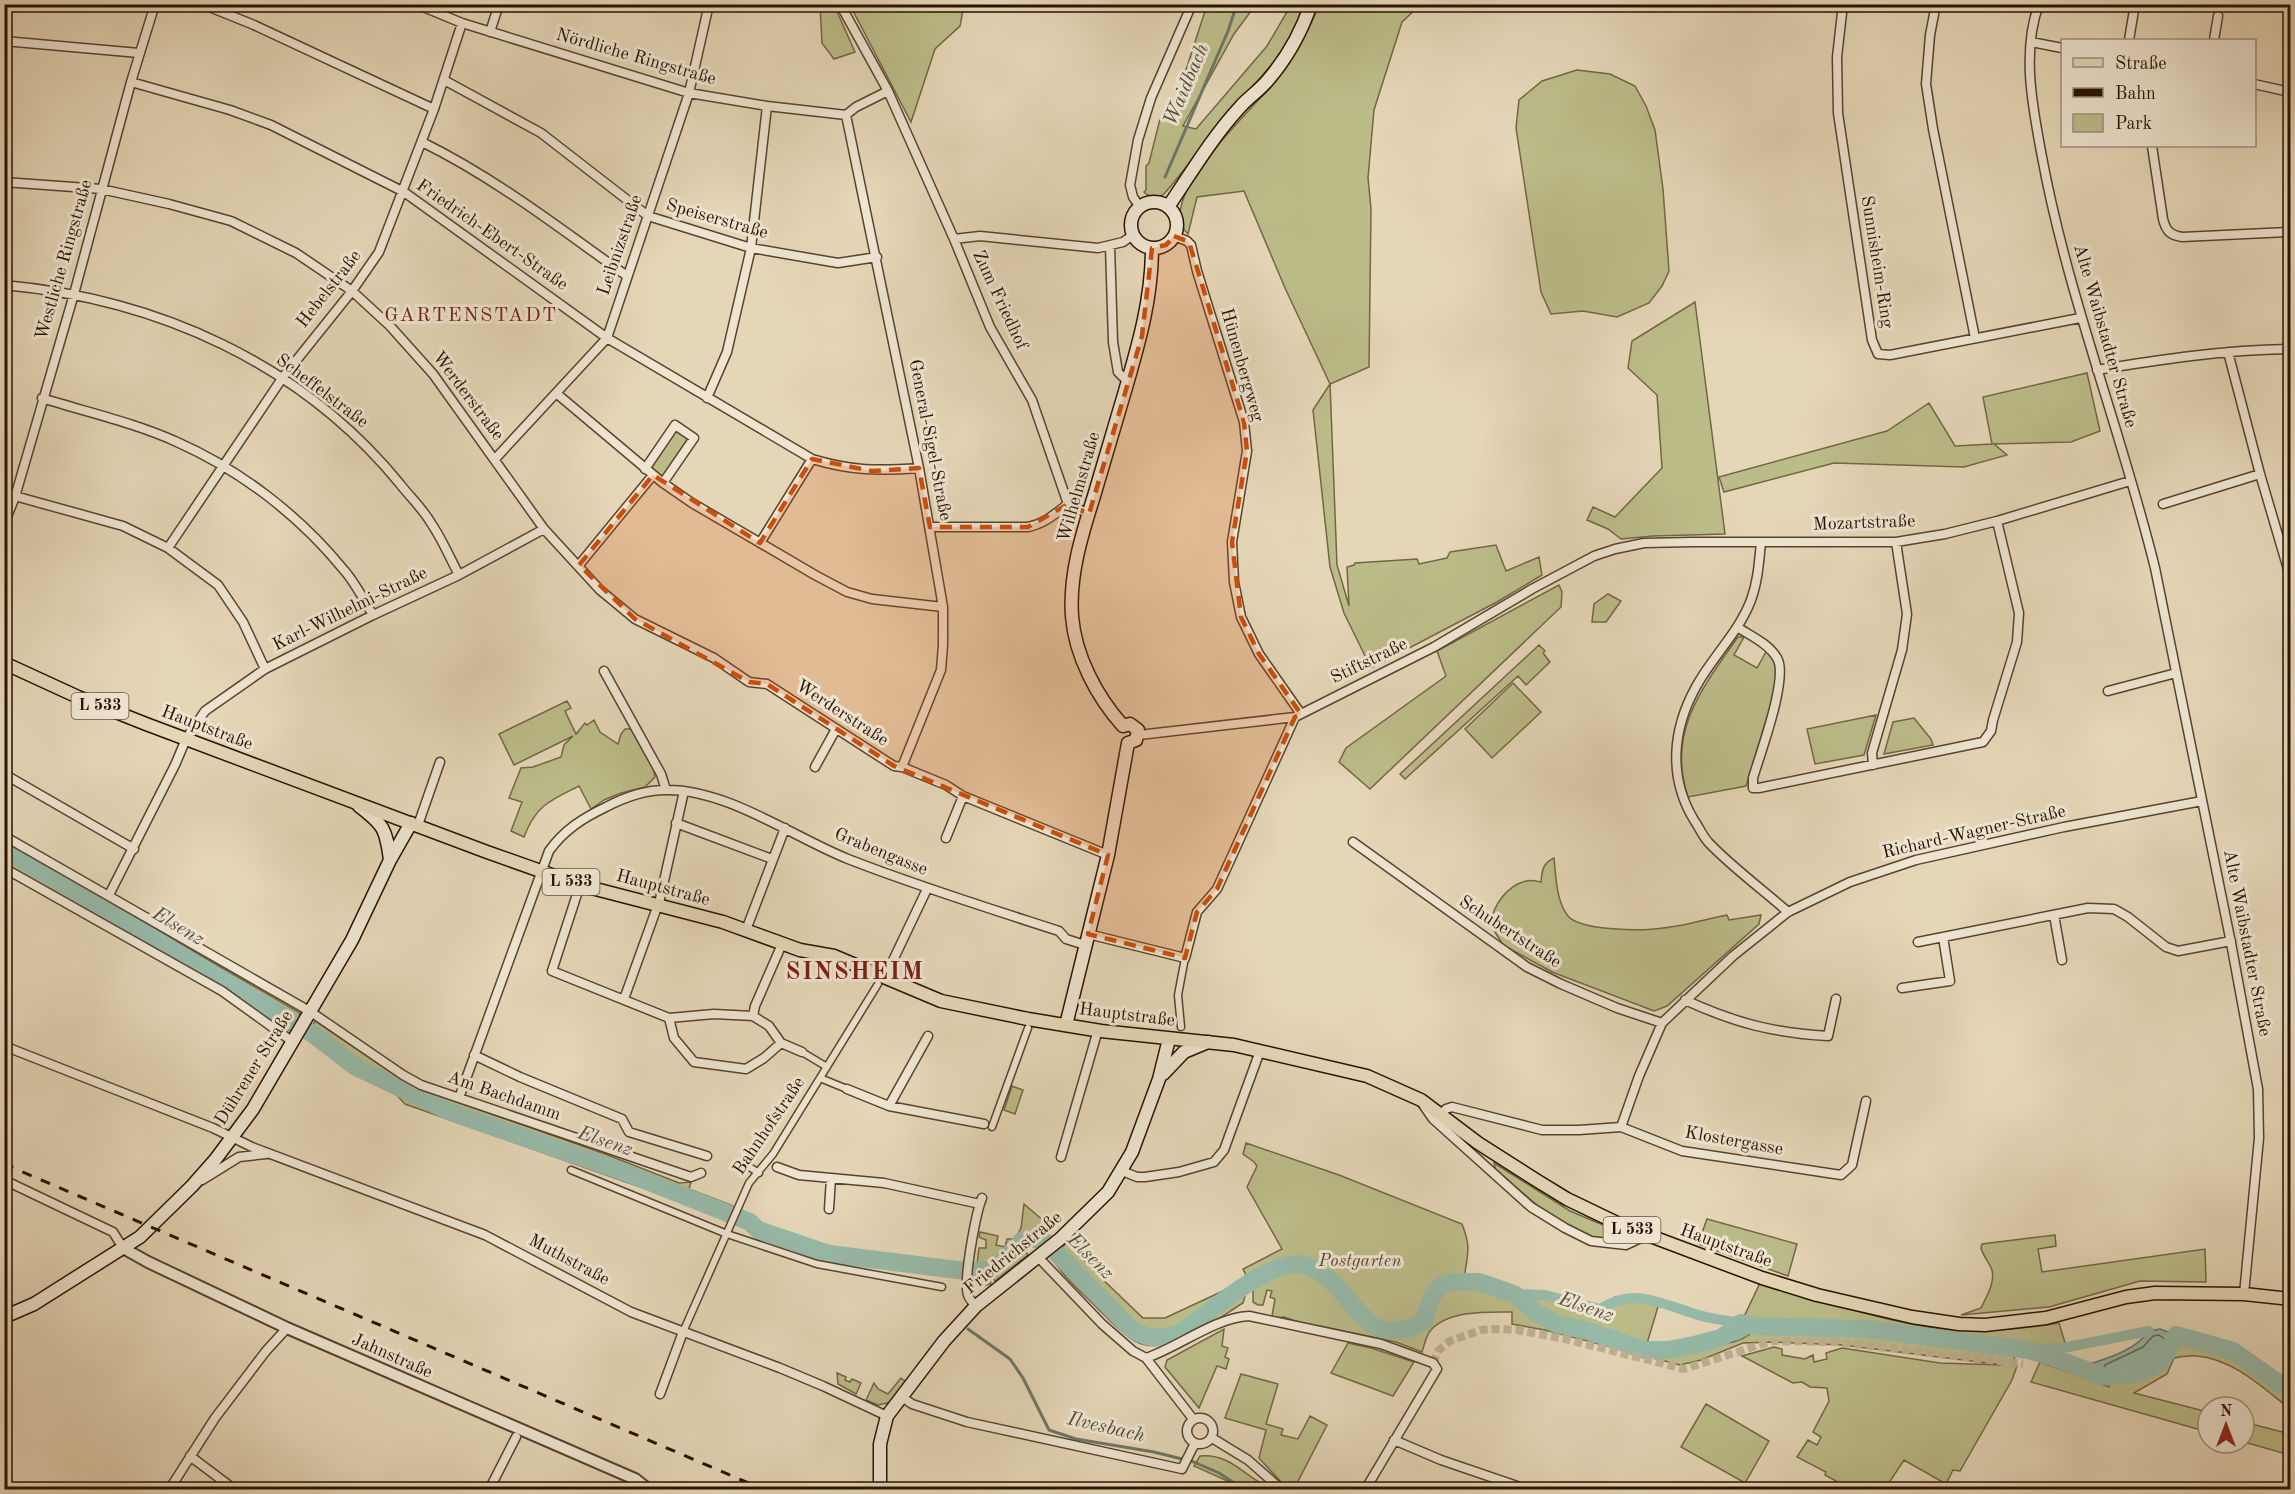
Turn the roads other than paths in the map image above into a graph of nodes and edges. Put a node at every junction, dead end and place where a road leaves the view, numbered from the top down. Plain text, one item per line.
1 (155, 4) edge
2 (202, 4) edge
3 (416, 4) edge
4 (499, 4) edge
5 (709, 4) edge
6 (840, 4) edge
7 (1192, 4) edge
8 (1311, 4) edge
9 (1843, 4) edge
10 (1936, 4) edge
11 (2039, 4) edge
12 (2135, 4) edge
13 (2218, 16) dead end
14 (462, 23) junction
15 (490, 32) junction
16 (2129, 39) edge
17 (2214, 39) edge
18 (4, 40) edge
19 (2031, 42) junction
20 (2061, 48) edge
21 (139, 53) junction
22 (444, 80) junction
23 (131, 82) junction
24 (2256, 84) edge
25 (2290, 90) edge
26 (888, 91) junction
27 (689, 93) junction
28 (767, 106) junction
29 (434, 109) junction
30 (846, 115) junction
31 (422, 142) junction
32 (2152, 147) edge
33 (4, 182) edge
34 (101, 189) junction
35 (404, 192) junction
36 (1140, 207) junction
37 (1168, 207) junction
38 (648, 216) junction
39 (2290, 232) edge
40 (1133, 235) junction
41 (1174, 236) junction
42 (954, 238) junction
43 (1110, 246) junction
44 (751, 248) junction
45 (1152, 248) junction
46 (877, 257) junction
47 (627, 276) junction
48 (4, 285) edge
49 (352, 291) junction
50 (74, 294) junction
51 (2080, 318) junction
52 (607, 338) junction
53 (1975, 338) junction
54 (2290, 349) edge
55 (2228, 352) junction
56 (2097, 370) junction
57 (283, 377) junction
58 (1128, 382) junction
59 (556, 393) junction
60 (42, 398) junction
61 (707, 398) junction
62 (495, 459) junction
63 (812, 459) junction
64 (223, 466) junction
65 (919, 468) junction
66 (645, 469) junction
67 (2260, 474) junction
68 (653, 475) junction
69 (2130, 481) junction
70 (663, 483) junction
71 (4, 493) edge
72 (15, 497) junction
73 (1068, 504) junction
74 (2163, 504) dead end
75 (1089, 514) junction
76 (1997, 521) junction
77 (4, 524) edge
78 (930, 527) junction
79 (544, 529) junction
80 (1761, 542) junction
81 (1896, 542) junction
82 (760, 543) junction
83 (168, 548) junction
84 (1594, 556) joint
85 (579, 565) junction
86 (459, 575) junction
87 (2290, 576) edge
88 (943, 607) junction
89 (373, 615) junction
90 (1737, 627) junction
91 (4, 663) edge
92 (266, 669) junction
93 (604, 671) dead end
94 (2176, 673) junction
95 (2108, 691) dead end
96 (1298, 716) junction
97 (1123, 726) junction
98 (836, 729) junction
99 (1139, 735) junction
100 (186, 739) junction
101 (1128, 743) junction
102 (440, 762) dead end
103 (1873, 765) junction
104 (815, 767) dead end
105 (902, 767) junction
106 (4, 774) edge
107 (666, 790) junction
108 (684, 791) junction
109 (963, 796) junction
110 (2202, 801) junction
111 (356, 803) junction
112 (676, 822) junction
113 (414, 824) junction
114 (785, 828) junction
115 (4, 836) edge
116 (946, 838) dead end
117 (1353, 842) dead end
118 (134, 849) junction
119 (1108, 855) junction
120 (772, 859) junction
121 (390, 860) junction
122 (4, 868) edge
123 (542, 871) junction
124 (580, 885) junction
125 (927, 889) junction
126 (109, 895) junction
127 (658, 904) junction
128 (1788, 912) junction
129 (2054, 915) junction
130 (746, 930) junction
131 (1943, 937) junction
132 (1087, 939) junction
133 (2231, 941) junction
134 (1918, 942) dead end
135 (782, 944) junction
136 (1185, 958) junction
137 (2062, 960) dead end
138 (887, 973) dead end
139 (878, 984) dead end
140 (1902, 988) dead end
141 (624, 999) junction
142 (1836, 999) dead end
143 (1685, 1000) junction
144 (309, 1014) junction
145 (753, 1016) junction
146 (669, 1018) junction
147 (1662, 1023) junction
148 (1066, 1025) junction
149 (1181, 1027) dead end
150 (1028, 1028) dead end
151 (1098, 1030) junction
152 (928, 1036) dead end
153 (295, 1038) junction
154 (1169, 1040) junction
155 (1208, 1042) junction
156 (781, 1043) junction
157 (4, 1046) edge
158 (1260, 1051) junction
159 (802, 1052) joint
160 (474, 1055) junction
161 (827, 1067) junction
162 (820, 1078) junction
163 (1159, 1079) junction
164 (847, 1089) joint
165 (459, 1098) junction
166 (1421, 1100) junction
167 (1866, 1101) dead end
168 (889, 1106) junction
169 (1441, 1114) junction
170 (988, 1126) joint
171 (1620, 1127) junction
172 (232, 1138) junction
173 (269, 1153) junction
174 (707, 1156) dead end
175 (1061, 1157) dead end
176 (765, 1163) junction
177 (777, 1167) joint
178 (751, 1168) dead end
179 (571, 1170) dead end
180 (1122, 1171) junction
181 (701, 1173) dead end
182 (759, 1173) junction
183 (831, 1178) junction
184 (4, 1180) edge
185 (192, 1185) junction
186 (829, 1209) dead end
187 (727, 1234) junction
188 (1645, 1236) junction
189 (123, 1248) junction
190 (1041, 1254) junction
191 (942, 1287) dead end
192 (2244, 1294) junction
193 (2290, 1299) edge
194 (976, 1306) junction
195 (4, 1317) edge
196 (287, 1328) junction
197 (683, 1332) junction
198 (1146, 1358) junction
199 (660, 1394) dead end
200 (902, 1397) junction
201 (887, 1416) junction
202 (1193, 1419) junction
203 (516, 1437) dead end
204 (1212, 1438) junction
205 (1394, 1440) junction
206 (1195, 1443) junction
207 (190, 1456) junction
208 (169, 1490) edge
209 (235, 1490) edge
210 (489, 1490) edge
211 (649, 1490) edge
212 (880, 1490) edge
213 (1282, 1490) edge
214 (1365, 1490) edge
215 (1529, 1490) edge

1 - 21 street, Westliche Ringstraße
2 - 29 street
3 - 14 street, Nördliche Ringstraße
4 - 15 street
5 - 27 street, Leibnizstraße
6 - 26 street, Zum Friedhof
7 - 36 street
8 - 37 main road
9 - 53 street, Sunnisheim-Ring
10 - 53 street
11 - 19 street, Alte Waibstadter Straße
12 - 16 street
13 - 17 street
14 - 15 street, Nördliche Ringstraße
14 - 22 street, Hebelstraße
15 - 27 street, Nördliche Ringstraße
18 - 21 street
19 - 20 street
19 - 51 street, Alte Waibstadter Straße
21 - 23 street, Westliche Ringstraße
22 - 29 street, Hebelstraße
22 - 38 street, Speiserstraße
23 - 34 street, Westliche Ringstraße
23 - 35 street, Friedrich-Ebert-Straße
24 - 25 street
26 - 30 street
26 - 42 street, Zum Friedhof
27 - 28 street, Nördliche Ringstraße
27 - 38 street, Leibnizstraße
28 - 30 street, Nördliche Ringstraße
28 - 44 street
29 - 31 street, Hebelstraße
30 - 46 street, General-Sigel-Straße
31 - 35 street, Hebelstraße
31 - 47 street
32 - 39 street
33 - 34 street, Werderstraße
34 - 49 street, Werderstraße
34 - 50 street, Westliche Ringstraße
35 - 49 street, Hebelstraße
35 - 52 street, Friedrich-Ebert-Straße
36 - 37 main road
36 - 40 main road
37 - 41 main road
38 - 44 street, Speiserstraße
38 - 47 street, Leibnizstraße
40 - 43 street
40 - 45 main road
41 - 45 main road
41 - 96 street, Hünenbergweg
42 - 43 street
42 - 73 street, Zum Friedhof
43 - 58 street
44 - 46 street, Speiserstraße
44 - 61 street
45 - 58 main road, Wilhelmstraße
46 - 65 street, General-Sigel-Straße
47 - 52 street, Leibnizstraße
48 - 50 street, Scheffelstraße
49 - 57 street, Hebelstraße
49 - 62 street, Werderstraße
50 - 57 street, Scheffelstraße
50 - 60 street, Westliche Ringstraße
51 - 53 street, Sunnisheim-Ring
51 - 56 street, Alte Waibstadter Straße
52 - 59 street, Leibnizstraße
52 - 61 street, Friedrich-Ebert-Straße
54 - 55 street
55 - 56 street
55 - 67 street
56 - 69 street, Alte Waibstadter Straße
57 - 64 street, Hebelstraße
57 - 86 street, Scheffelstraße
58 - 75 main road, Wilhelmstraße
59 - 62 street, Leibnizstraße
59 - 66 street
60 - 64 street
60 - 72 street, Westliche Ringstraße
61 - 63 street, Friedrich-Ebert-Straße
62 - 79 street, Werderstraße
63 - 65 street, Friedrich-Ebert-Straße
63 - 82 street
64 - 83 street, Hebelstraße
64 - 89 street
65 - 78 street, General-Sigel-Straße
66 - 68 street
66 - 70 street
67 - 74 street
67 - 87 street
68 - 70 street
68 - 85 street
69 - 76 street, Mozartstraße
69 - 94 street, Alte Waibstadter Straße
70 - 82 street
71 - 72 street
72 - 77 street, Westliche Ringstraße
72 - 83 street
73 - 75 street
73 - 78 street
75 - 97 main road, Wilhelmstraße
76 - 81 street, Mozartstraße
76 - 103 street
78 - 88 street, General-Sigel-Straße
79 - 85 street, Werderstraße
79 - 86 street, Karl-Wilhelmi-Straße
80 - 81 street, Mozartstraße
80 - 84 street, Mozartstraße
80 - 90 street
81 - 103 street
82 - 88 street
83 - 92 street
84 - 96 street, Stiftstraße
85 - 98 street, Werderstraße
86 - 89 street, Karl-Wilhelmi-Straße
88 - 105 street, General-Sigel-Straße
89 - 92 street, Karl-Wilhelmi-Straße
90 - 103 street
90 - 128 street
91 - 100 main road, Hauptstraße / L 533
92 - 100 street, Karl-Wilhelmi-Straße
93 - 107 street
94 - 95 street
94 - 110 street, Alte Waibstadter Straße
96 - 99 street, Stiftstraße
96 - 136 street
97 - 99 main road
97 - 101 main road
98 - 104 street
98 - 105 street, Werderstraße
99 - 101 main road
100 - 111 main road, Hauptstraße / L 533
100 - 118 street, Karl-Wilhelmi-Straße
101 - 119 main road
102 - 113 street
105 - 109 street, Werderstraße
106 - 118 street
107 - 108 street, Grabengasse
107 - 123 street, Grabengasse
108 - 112 street
108 - 114 street, Grabengasse
109 - 116 street
109 - 119 street, Werderstraße
110 - 128 street, Richard-Wagner-Straße
110 - 133 street, Alte Waibstadter Straße
111 - 113 main road, Hauptstraße / L 533
111 - 121 main road
112 - 120 street
112 - 127 street
113 - 121 main road, Dührener Straße
113 - 123 main road, Hauptstraße / L 533
114 - 120 street
114 - 125 street, Grabengasse
115 - 126 street, Am Bachdamm
117 - 147 street, Schubertstraße
118 - 126 street, Karl-Wilhelmi-Straße
119 - 132 main road
120 - 130 street
121 - 144 main road, Dührener Straße
122 - 153 street
123 - 124 main road, Hauptstraße / L 533
123 - 160 street, Grabengasse
124 - 127 main road, Hauptstraße / L 533
124 - 141 street
125 - 132 street, Grabengasse
125 - 138 street
126 - 144 street, Am Bachdamm
127 - 130 main road, Hauptstraße / L 533
127 - 141 street
128 - 143 street, Richard-Wagner-Straße
129 - 131 street
129 - 133 street
129 - 137 street
130 - 135 main road, Hauptstraße / L 533
131 - 134 street
131 - 140 street
132 - 136 street, Grabengasse
132 - 148 main road
133 - 192 street, Alte Waibstadter Straße
135 - 145 street
135 - 148 main road, Hauptstraße / L 533
136 - 149 street
139 - 161 street, Bahnhofstraße
141 - 146 street
142 - 143 street
143 - 147 street, Richard-Wagner-Straße
144 - 153 main road, Dührener Straße
144 - 165 street, Am Bachdamm
145 - 146 street
145 - 156 street
146 - 156 street
147 - 171 street, Richard-Wagner-Straße
148 - 151 main road, Hauptstraße / L 533
150 - 170 street
151 - 154 main road, Hauptstraße / L 533
151 - 175 street
152 - 168 street
153 - 172 main road, Dührener Straße
154 - 155 main road, Hauptstraße / L 533
154 - 163 main road, Friedrichstraße
155 - 158 main road, Hauptstraße / L 533
155 - 163 main road
156 - 159 street
157 - 172 street, Muthstraße
158 - 166 main road, Hauptstraße / L 533
158 - 180 street
159 - 161 street
160 - 165 street, Grabengasse
160 - 174 street
161 - 162 street, Bahnhofstraße
162 - 164 street
162 - 176 street, Bahnhofstraße
163 - 180 main road, Friedrichstraße
164 - 168 street
165 - 181 street, Am Bachdamm
166 - 169 main road, Hauptstraße / L 533
166 - 188 street
167 - 171 street, Klostergasse
168 - 170 street
169 - 171 street, Klostergasse
169 - 188 main road, Hauptstraße / L 533
172 - 173 street, Muthstraße
172 - 185 main road, Dührener Straße
173 - 185 street
173 - 197 street, Muthstraße
176 - 177 street
176 - 182 street, Bahnhofstraße
177 - 183 street
178 - 182 street
179 - 187 street
180 - 190 main road, Friedrichstraße
182 - 187 street, Bahnhofstraße
183 - 186 street
183 - 194 street
184 - 189 street
185 - 189 main road, Dührener Straße
187 - 191 street
187 - 197 street, Bahnhofstraße
188 - 192 main road, Hauptstraße / L 533
189 - 195 main road, Dührener Straße
189 - 196 street, Jahnstraße
190 - 194 main road, Friedrichstraße
190 - 198 street
192 - 193 main road, L 533
194 - 200 main road, Friedrichstraße
196 - 207 street
196 - 211 street, Jahnstraße
197 - 199 street, Bahnhofstraße
197 - 201 street, Muthstraße
198 - 202 street
198 - 205 street
200 - 201 main road, Friedrichstraße
200 - 206 street
201 - 212 main road, Friedrichstraße
202 - 204 street
202 - 206 street
203 - 210 street
204 - 206 street
204 - 213 street
205 - 214 street
205 - 215 street
207 - 208 street
207 - 209 street

